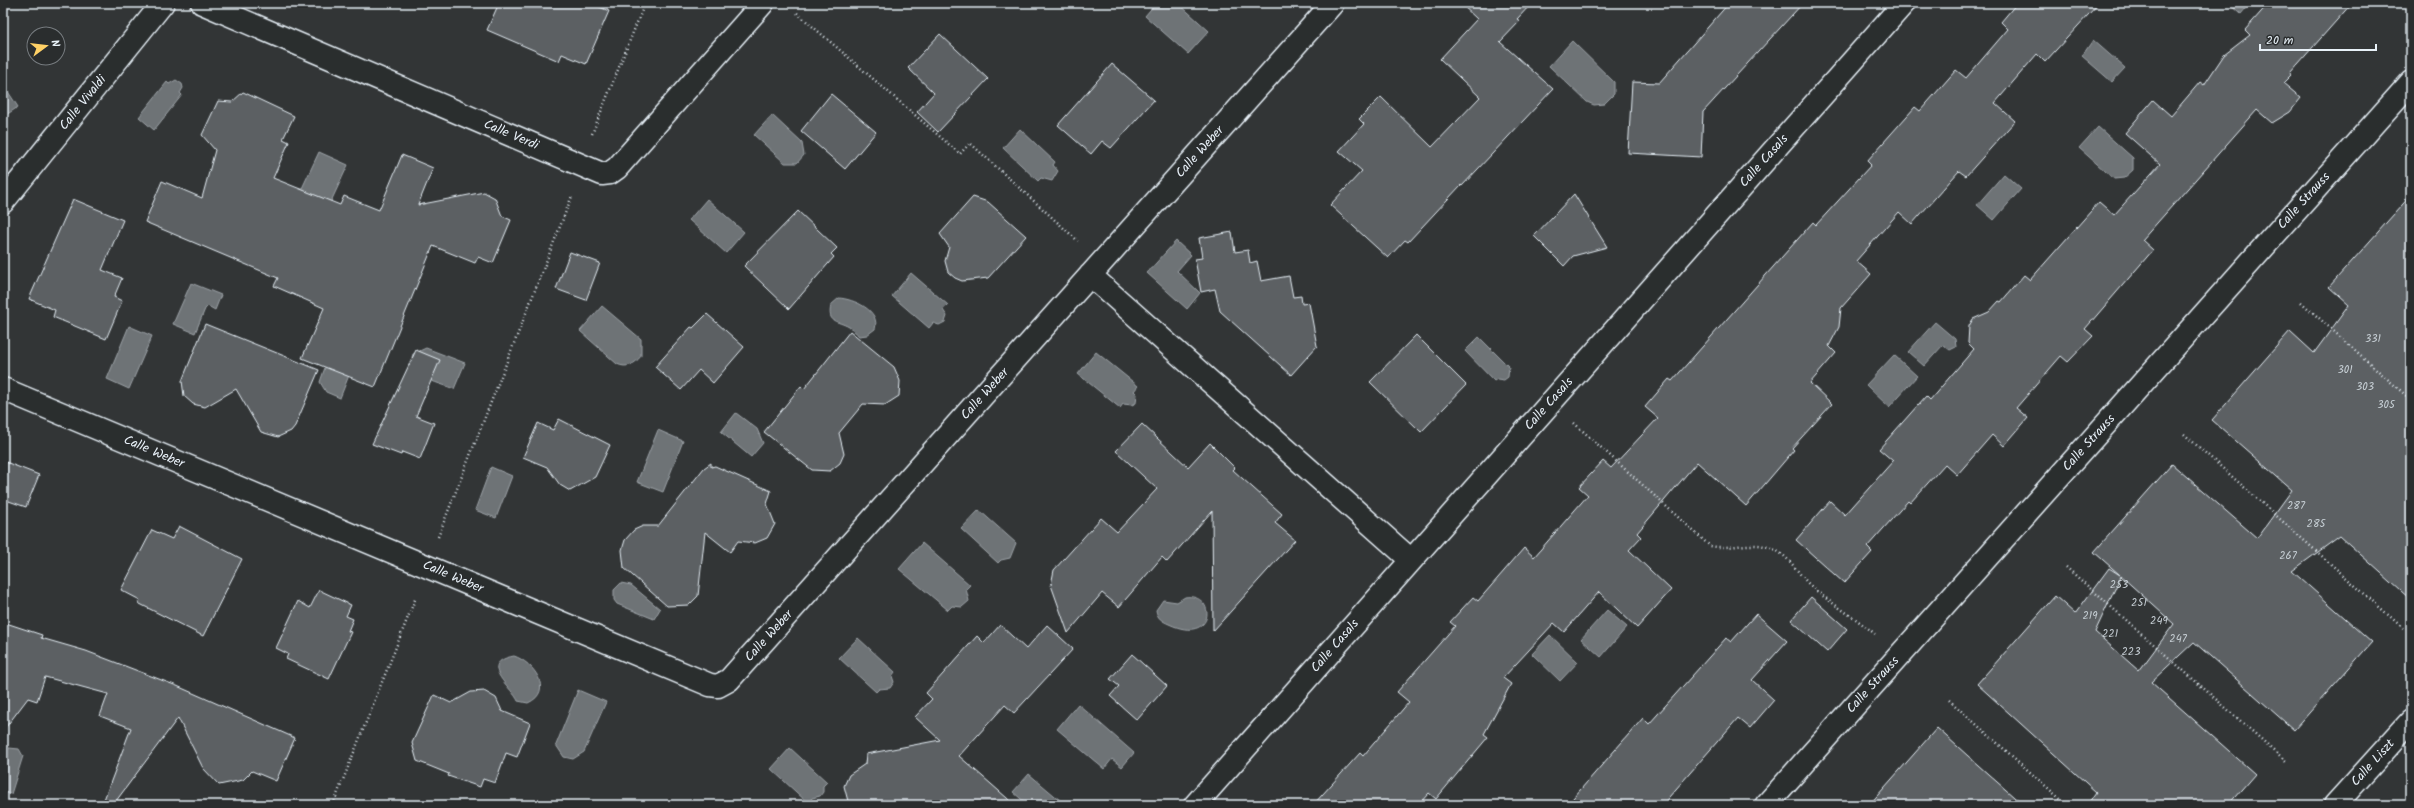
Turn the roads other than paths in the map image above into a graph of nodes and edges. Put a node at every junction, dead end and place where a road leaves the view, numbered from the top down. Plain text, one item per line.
1 (162, 3) edge
2 (202, 3) edge
3 (763, 3) edge
4 (1333, 3) edge
5 (1904, 3) edge
6 (2411, 82) edge
7 (3, 202) edge
8 (1090, 275) junction
9 (3, 389) edge
10 (1411, 560) junction
11 (2411, 720) edge
12 (1195, 805) edge
13 (1766, 805) edge
14 (2335, 805) edge

1 - 7 street, Calle Vivaldi
2 - 3 street, Calle Verdi
4 - 8 street, Calle Weber
5 - 10 street, Calle Casals
6 - 13 street, Calle Strauss
8 - 9 street, Calle Weber
8 - 10 street
10 - 12 street, Calle Casals
11 - 14 street, Calle Liszt

